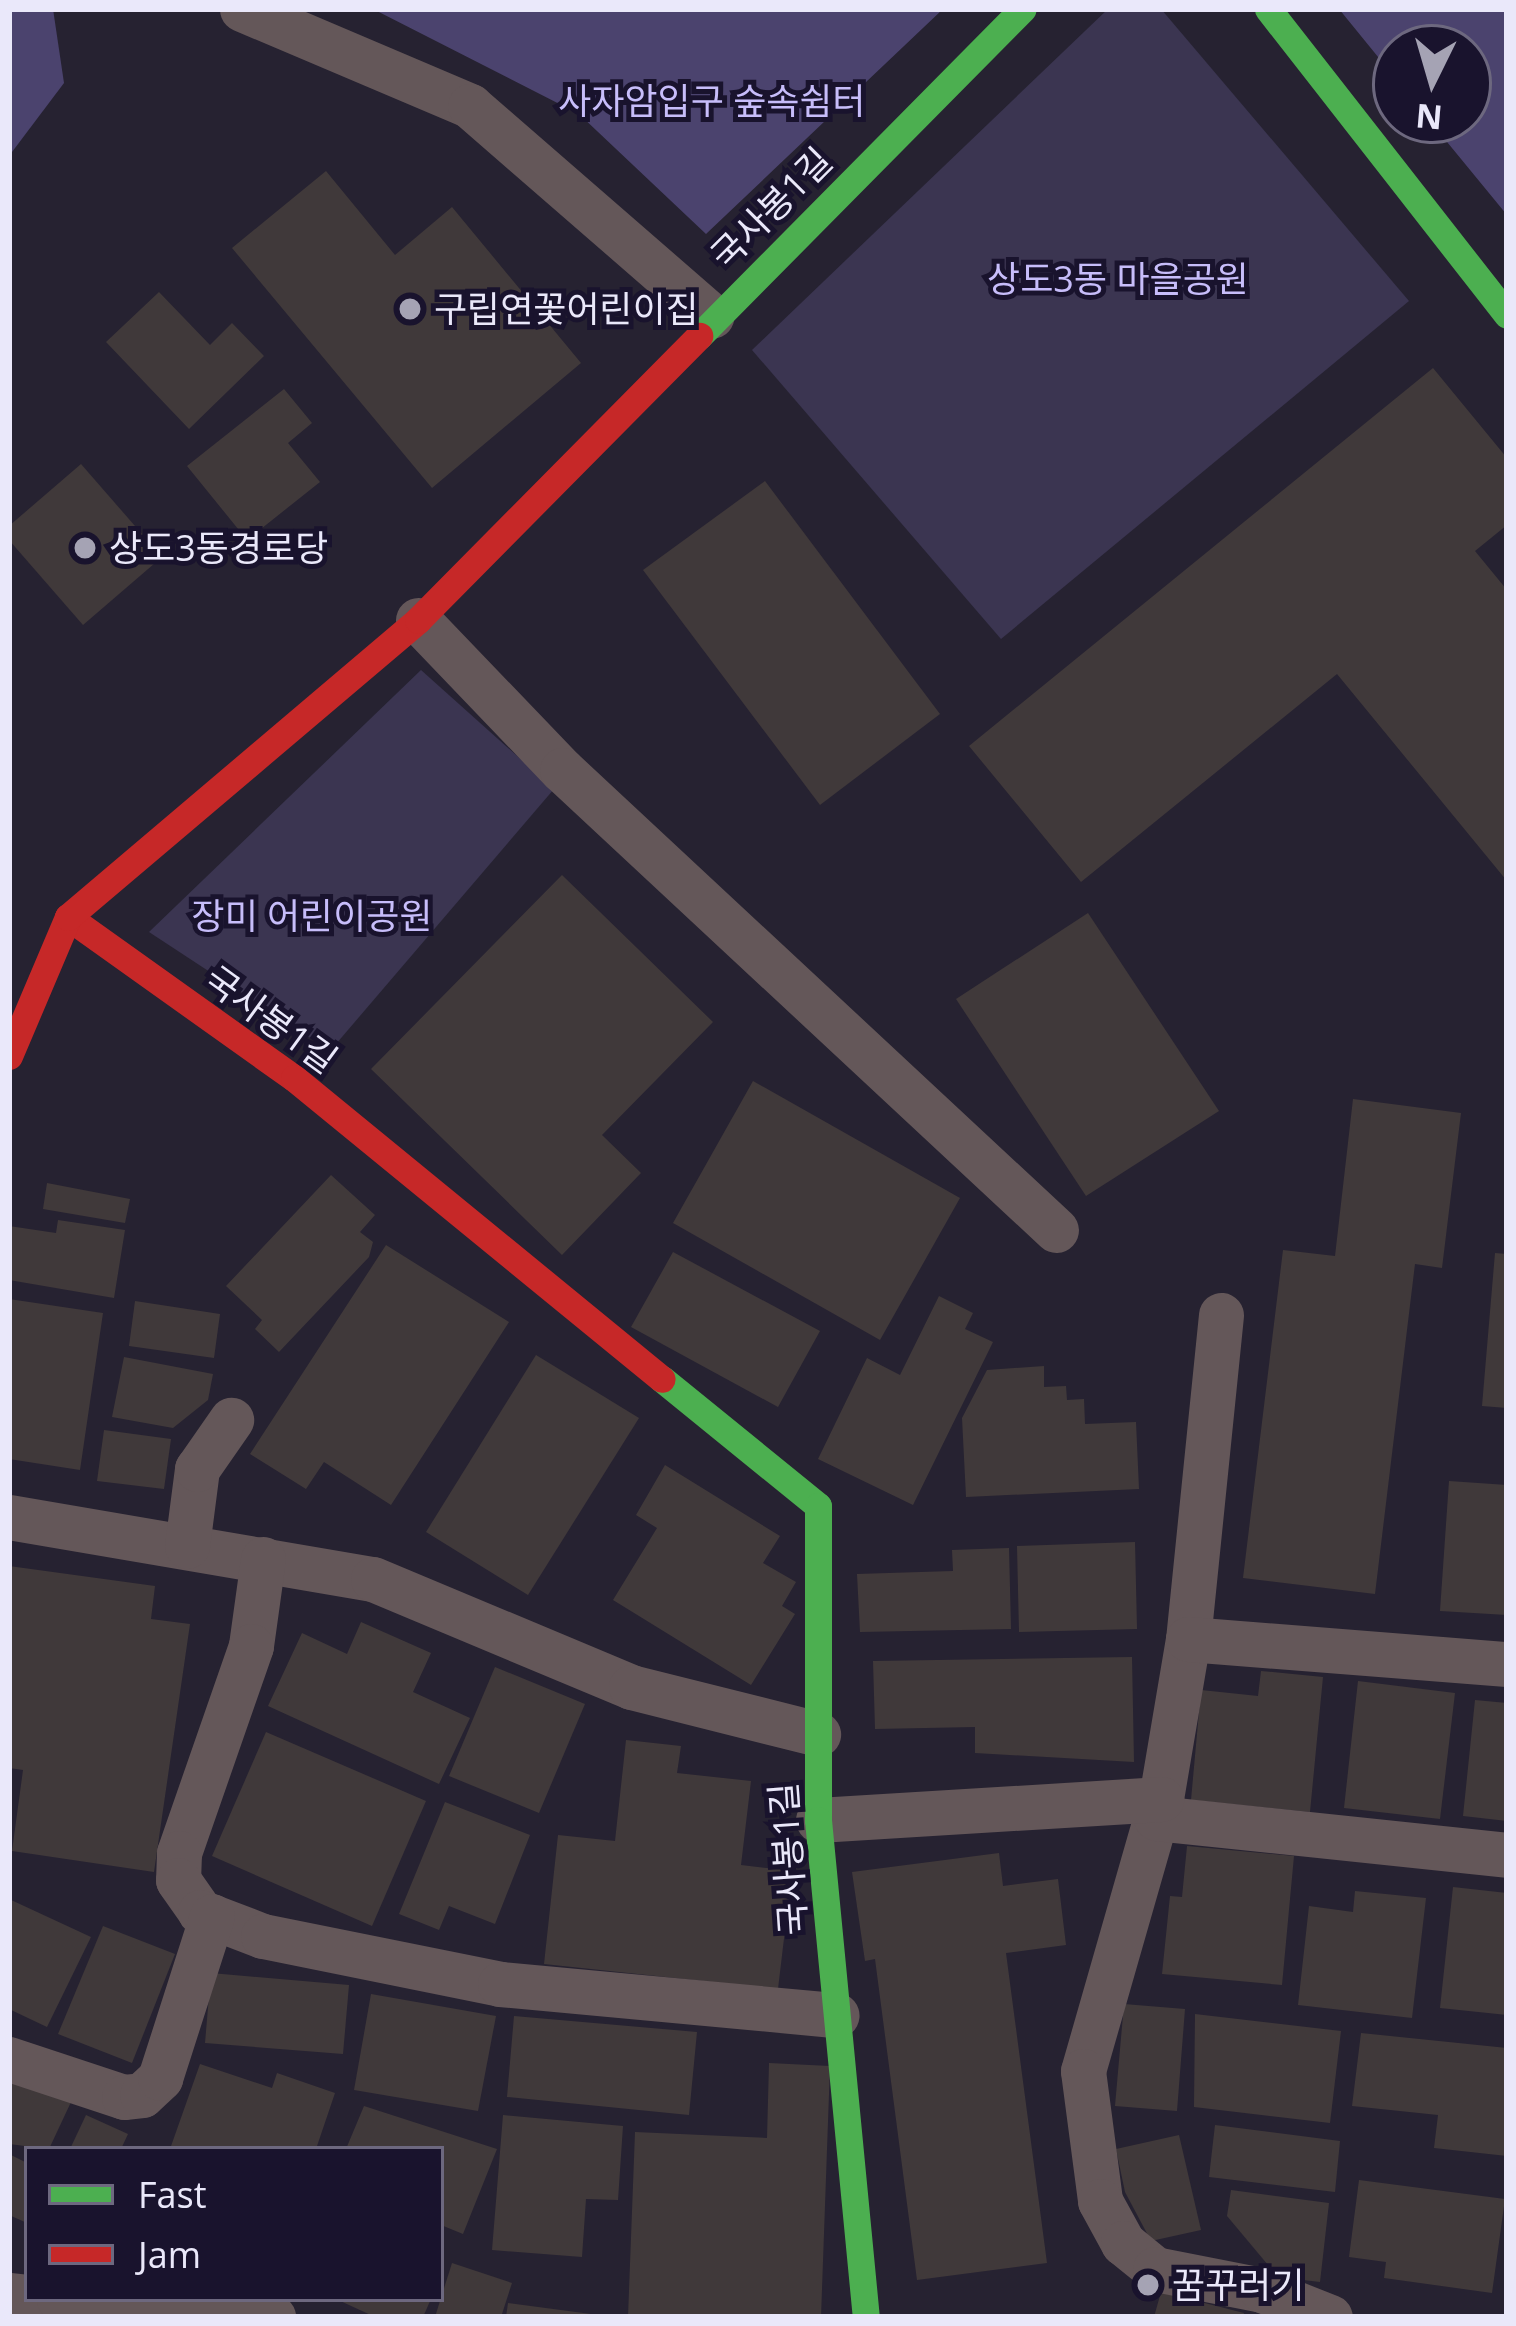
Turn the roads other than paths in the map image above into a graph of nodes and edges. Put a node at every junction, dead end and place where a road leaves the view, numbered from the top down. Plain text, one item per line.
1 (242, 9) edge
2 (1023, 9) edge
3 (1268, 9) edge
4 (1507, 315) edge
5 (712, 316) junction
6 (418, 620) junction
7 (68, 917) junction
8 (9, 1056) edge
9 (1056, 1230) dead end
10 (1221, 1315) dead end
11 (231, 1420) dead end
12 (9, 1517) edge
13 (187, 1546) junction
14 (263, 1559) junction
15 (1188, 1639) junction
16 (1507, 1664) edge
17 (818, 1734) junction
18 (1158, 1808) junction
19 (818, 1820) junction
20 (1507, 1855) edge
21 (212, 1916) junction
22 (836, 2015) junction
23 (9, 2059) edge
24 (94, 2302) edge
25 (273, 2317) edge
26 (866, 2317) edge
27 (1330, 2317) edge

1 - 5 lane
2 - 5 street, 국사봉1길
3 - 4 street
5 - 6 street, 국사봉1길
6 - 7 street, 국사봉1길
6 - 9 lane
7 - 8 street
7 - 17 street, 국사봉1길
10 - 15 lane
11 - 13 lane
12 - 13 lane
13 - 14 lane
14 - 17 lane
14 - 21 lane
15 - 16 lane
15 - 18 lane
17 - 19 street, 국사봉1길
18 - 19 lane
18 - 20 lane
18 - 27 lane
19 - 22 street, 국사봉1길
21 - 22 lane
21 - 23 lane
22 - 26 street, 국사봉1길
24 - 25 lane

